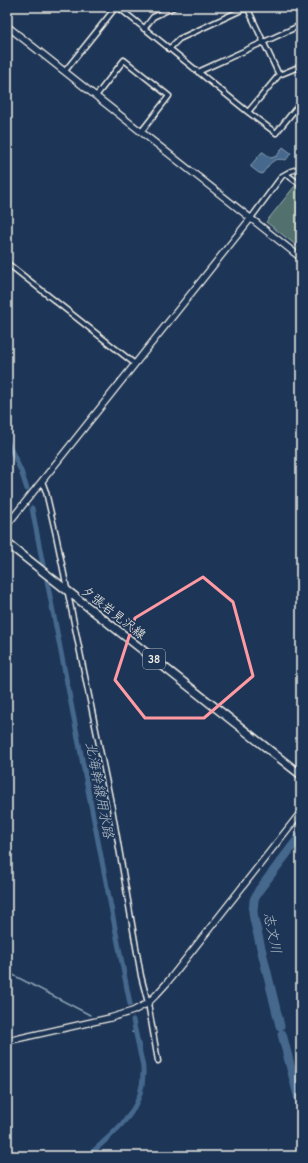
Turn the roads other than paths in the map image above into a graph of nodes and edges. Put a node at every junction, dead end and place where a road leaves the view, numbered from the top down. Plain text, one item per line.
1 (117, 7) edge
2 (174, 7) edge
3 (248, 7) edge
4 (301, 25) edge
5 (7, 26) edge
6 (144, 28) junction
7 (263, 42) junction
8 (169, 49) junction
9 (301, 66) edge
10 (66, 71) junction
11 (198, 72) junction
12 (279, 75) junction
13 (96, 96) junction
14 (301, 102) edge
15 (248, 112) junction
16 (141, 132) junction
17 (301, 168) edge
18 (286, 174) junction
19 (301, 185) edge
20 (250, 218) junction
21 (301, 258) edge
22 (7, 262) edge
23 (135, 364) junction
24 (42, 481) junction
25 (7, 525) edge
26 (7, 544) edge
27 (66, 590) junction
28 (301, 775) edge
29 (301, 812) edge
30 (148, 1003) junction
31 (7, 1041) edge
32 (158, 1061) dead end

1 - 6 street
1 - 10 street
2 - 6 street
3 - 7 street
3 - 8 street
4 - 7 street
5 - 10 street
6 - 8 street
7 - 11 street
7 - 12 street
8 - 11 street
9 - 12 street
10 - 13 street
11 - 15 street
12 - 15 street
13 - 16 street
13 - 16 street
14 - 15 street
16 - 20 street
17 - 18 street
18 - 19 street
18 - 20 street
20 - 21 street
20 - 23 street
22 - 23 street
23 - 24 street
24 - 25 street
24 - 27 street
26 - 27 main road, 夕張岩見沢線 / 38
27 - 28 main road, 夕張岩見沢線 / 38
27 - 30 street
29 - 30 street
30 - 31 street
30 - 32 street

